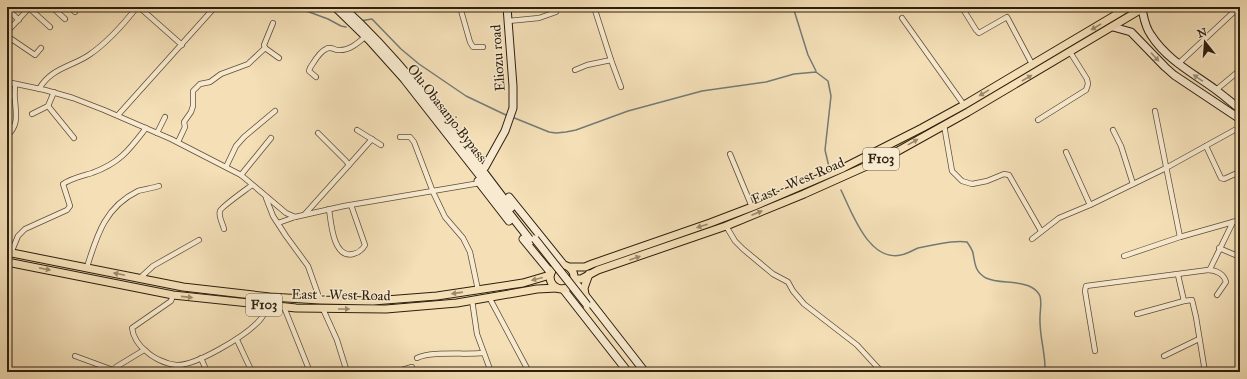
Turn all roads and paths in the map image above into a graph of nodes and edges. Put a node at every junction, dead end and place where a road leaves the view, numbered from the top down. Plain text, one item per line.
1 (30, 7) edge
2 (52, 7) edge
3 (70, 7) edge
4 (138, 7) edge
5 (215, 7) edge
6 (335, 7) edge
7 (343, 7) edge
8 (460, 7) edge
9 (507, 7) edge
10 (594, 7) edge
11 (1239, 7) edge
12 (1125, 8) edge
13 (1144, 8) edge
14 (7, 9) edge
15 (962, 9) dead end
16 (75, 12) dead end
17 (556, 12) dead end
18 (902, 18) dead end
19 (65, 19) dead end
20 (19, 20) junction
21 (508, 21) junction
22 (273, 23) dead end
23 (50, 27) dead end
24 (1113, 27) junction
25 (7, 32) edge
26 (1149, 32) junction
27 (7, 36) edge
28 (366, 36) junction
29 (1139, 39) junction
30 (182, 45) junction
31 (483, 47) dead end
32 (41, 48) dead end
33 (265, 48) junction
34 (1070, 52) junction
35 (279, 58) dead end
36 (611, 60) junction
37 (1032, 64) junction
38 (1178, 64) junction
39 (574, 70) dead end
40 (1240, 70) edge
41 (316, 77) dead end
42 (7, 82) edge
43 (15, 84) junction
44 (621, 87) dead end
45 (39, 89) junction
46 (1216, 90) junction
47 (54, 92) junction
48 (964, 105) junction
49 (48, 106) junction
50 (430, 107) junction
51 (1240, 109) edge
52 (1155, 111) dead end
53 (274, 112) dead end
54 (32, 114) dead end
55 (118, 116) junction
56 (165, 117) dead end
57 (1240, 119) edge
58 (1038, 120) dead end
59 (944, 125) junction
60 (1240, 127) edge
61 (146, 128) junction
62 (357, 130) dead end
63 (1113, 130) dead end
64 (157, 133) junction
65 (318, 133) dead end
66 (7, 136) edge
67 (400, 137) dead end
68 (74, 138) dead end
69 (272, 138) dead end
70 (372, 139) junction
71 (178, 142) junction
72 (381, 145) dead end
73 (1206, 146) junction
74 (1066, 152) dead end
75 (730, 154) dead end
76 (349, 165) junction
77 (226, 167) junction
78 (485, 167) junction
79 (1166, 168) junction
80 (1235, 174) dead end
81 (241, 175) junction
82 (480, 183) junction
83 (1133, 184) junction
84 (252, 185) junction
85 (159, 186) dead end
86 (433, 192) junction
87 (265, 196) junction
88 (351, 205) junction
89 (1090, 205) junction
90 (752, 207) junction
91 (329, 210) junction
92 (305, 215) junction
93 (295, 217) junction
94 (1240, 220) edge
95 (1233, 222) junction
96 (278, 223) junction
97 (726, 226) junction
98 (224, 229) dead end
99 (1041, 231) junction
100 (1180, 236) junction
101 (1032, 239) dead end
102 (199, 240) dead end
103 (1219, 248) junction
104 (9, 253) edge
105 (1124, 256) dead end
106 (1240, 257) edge
107 (7, 262) edge
108 (563, 264) junction
109 (87, 267) junction
110 (571, 267) junction
111 (1208, 270) junction
112 (550, 274) junction
113 (589, 274) junction
114 (1178, 275) junction
115 (139, 279) junction
116 (574, 280) junction
117 (560, 288) junction
118 (478, 290) junction
119 (173, 295) junction
120 (585, 295) junction
121 (1217, 295) dead end
122 (489, 297) junction
123 (320, 300) junction
124 (472, 300) junction
125 (1184, 301) junction
126 (269, 306) junction
127 (585, 306) junction
128 (284, 307) junction
129 (323, 309) junction
130 (1137, 314) dead end
131 (1199, 339) junction
132 (237, 340) junction
133 (144, 350) junction
134 (1095, 351) dead end
135 (483, 353) junction
136 (75, 356) dead end
137 (1164, 356) dead end
138 (201, 358) junction
139 (417, 358) dead end
140 (412, 367) dead end
141 (878, 369) dead end
142 (1240, 369) edge
143 (113, 371) edge
144 (207, 372) edge
145 (252, 372) edge
146 (310, 372) edge
147 (347, 372) edge
148 (395, 372) edge
149 (491, 372) edge
150 (530, 372) edge
151 (628, 372) edge
152 (633, 372) edge
153 (641, 372) edge
154 (646, 372) edge
155 (1205, 372) edge
156 (1235, 372) edge

1 - 20 street
1 - 23 street
2 - 19 street
3 - 16 street
4 - 30 street
4 - 45 street
5 - 30 street
6 - 28 main road, Olu Obasanjo Bypass
7 - 50 main road
8 - 31 street
9 - 21 main road, Eliozu road
10 - 36 street
11 - 38 street
12 -> 37 main road, East - West Road / F103
13 - 24 main road, East - West Road / F103
13 - 26 main road
14 - 20 street
15 - 37 street
17 - 21 street
18 - 48 street
20 - 25 street
21 - 78 main road, Eliozu road
22 - 33 street
24 - 29 main road
24 - 34 main road, East - West Road / F103
26 - 29 main road
26 - 38 main road
27 - 32 street
28 - 41 street
28 - 50 main road, Olu Obasanjo Bypass
29 -> 57 main road
30 - 55 street
33 - 35 street
33 - 71 street
34 - 58 street
59 -> 34 main road, East - West Road / F103
36 - 39 street
36 - 44 street
37 -> 48 main road, East - West Road / F103
46 -> 38 main road
40 - 46 street
42 - 43 street
43 - 45 street
43 - 66 street
45 - 47 street
46 - 51 main road
47 - 49 street
47 - 55 street
48 - 90 main road, East - West Road / F103
49 - 54 street
49 - 68 street
50 - 78 main road
50 - 82 main road
50 - 127 main road, Olu Obasanjo Bypass
52 - 79 street
53 - 77 street
55 - 61 street
56 - 64 street
97 -> 59 main road, East - West Road / F103
59 - 99 street
60 - 73 street
61 - 64 street
61 - 104 street
62 - 70 street
63 - 83 street
64 - 71 street
65 - 76 street
67 - 86 street
69 - 81 street
70 - 72 street
70 - 76 street
71 - 77 street
73 - 79 street
73 - 80 street
74 - 89 street
75 - 90 street
76 - 92 street
77 - 81 street
78 - 108 main road
79 - 83 street
79 - 100 street
81 - 84 street
82 - 86 street
82 - 112 main road
83 - 89 street
84 - 87 street
84 - 98 street
85 - 109 street
86 - 88 street
86 - 118 street
87 - 93 street
87 - 96 street
88 - 91 street
88 - 91 street
89 - 99 street
90 -> 110 main road, East - West Road / F103
91 - 92 street
92 - 93 street
93 - 96 street
94 - 95 street
95 - 100 street
95 - 103 street
96 - 123 street
113 -> 97 main road, East - West Road / F103
97 - 141 street
99 - 101 street
100 - 105 street
102 - 115 street
103 - 106 street
103 - 111 street
104 - 109 main road, East - West Road / F103
107 -> 119 main road, East - West Road / F103
108 - 110 main road, F103
108 - 112 main road, F103
115 -> 109 main road, East - West Road / F103
110 - 116 main road
111 - 114 street
111 - 121 street
112 - 117 main road
112 -> 118 main road, East - West Road / F103
113 - 116 main road, East - West Road / F103
113 - 120 main road
114 - 125 street
114 - 134 street
115 - 123 main road, East - West Road / F103
116 - 117 main road, F103
116 - 120 main road
117 - 122 main road, East - West Road / F103
117 - 151 main road
118 -> 123 main road, East - West Road / F103
119 -> 126 main road, East - West Road / F103
119 - 133 street
120 - 154 main road
122 - 124 main road, East - West Road / F103
122 - 150 street
129 -> 124 main road, East - West Road / F103
124 - 135 street
125 - 130 street
125 - 131 street
126 - 128 main road, East - West Road / F103
126 - 132 street
127 - 152 main road
127 - 153 main road
128 - 129 main road, East - West Road / F103
128 - 146 street
129 - 147 street
131 - 137 street
131 - 155 street
132 - 138 street
132 - 145 street
133 - 138 street
133 - 143 street
135 - 139 street
135 - 149 street
136 - 143 street
138 - 144 street
140 - 148 street
142 - 156 street

